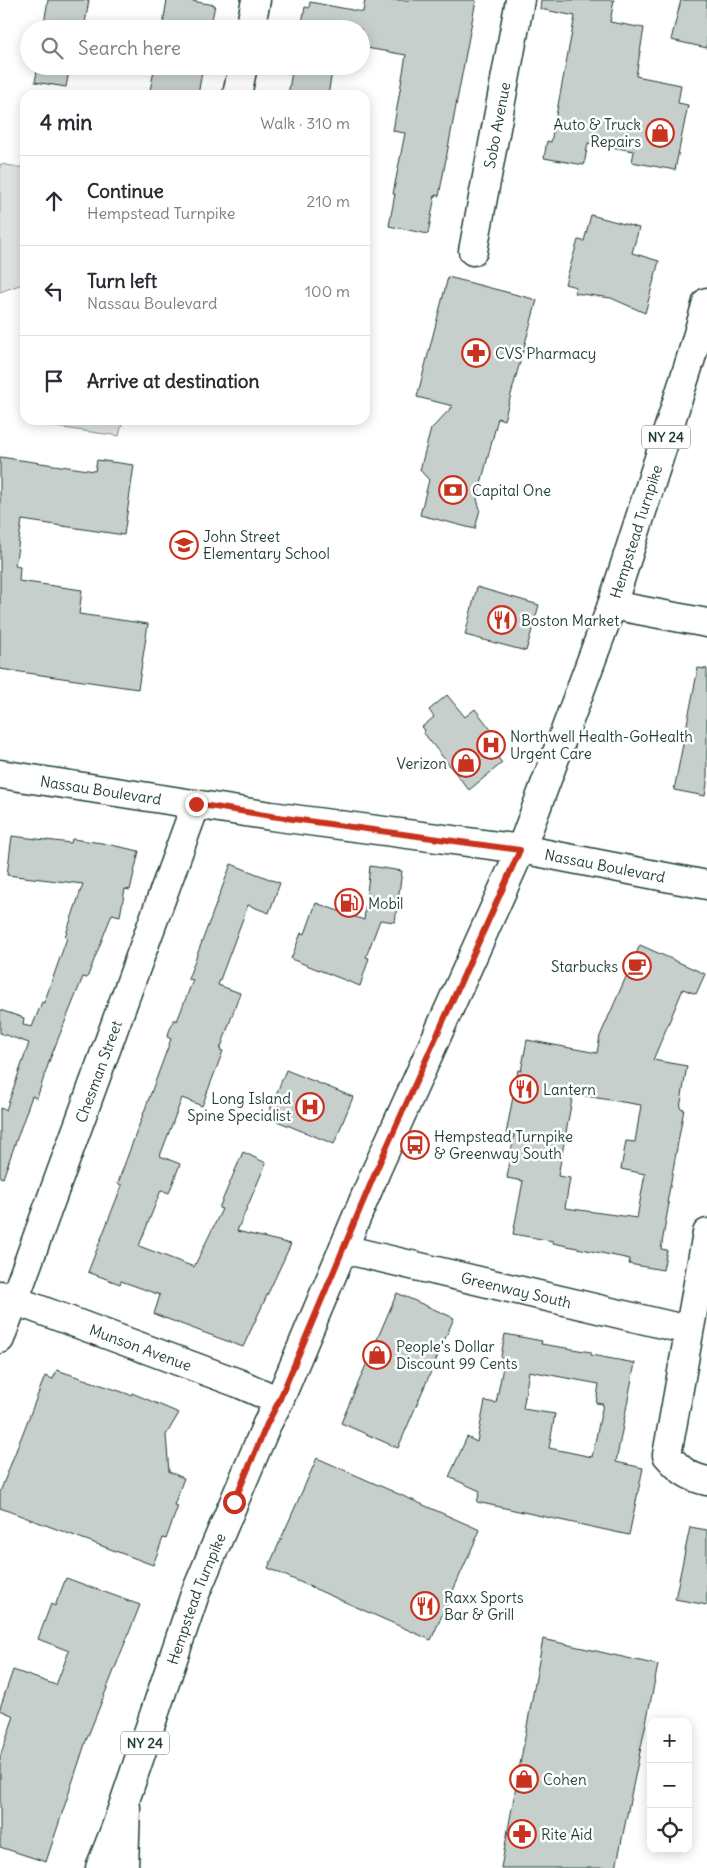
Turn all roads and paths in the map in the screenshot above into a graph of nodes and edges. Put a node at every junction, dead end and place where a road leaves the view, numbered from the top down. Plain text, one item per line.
1 (256, 0) edge
2 (520, 0) edge
3 (252, 20) edge
4 (241, 75) edge
5 (238, 90) edge
6 (473, 251) dead end
7 (707, 302) edge
8 (699, 359) edge
9 (612, 604) junction
10 (707, 623) edge
11 (0, 774) edge
12 (196, 804) junction
13 (520, 850) junction
14 (707, 885) edge
15 (707, 1233) edge
16 (342, 1249) junction
17 (7, 1298) edge
18 (688, 1330) junction
19 (0, 1339) edge
20 (279, 1401) junction
21 (703, 1480) edge
22 (126, 1797) junction
23 (100, 1868) edge
24 (124, 1868) edge

1 - 3 main road
2 - 6 main road, Sobo Avenue
4 - 5 main road
7 - 8 main road, Hempstead Turnpike / NY 24
8 - 9 main road, Hempstead Turnpike / NY 24
9 - 10 main road
9 - 13 main road, Hempstead Turnpike / NY 24
11 - 12 main road, Nassau Boulevard
12 - 13 main road, Nassau Boulevard
12 - 17 main road, Chesman Street
13 - 14 main road, Nassau Boulevard
13 - 16 main road, Hempstead Turnpike / NY 24
15 - 18 main road
16 - 18 main road, Greenway South
16 - 20 main road, Hempstead Turnpike / NY 24
17 - 19 main road, Chesman Street
17 - 20 main road, Munson Avenue
18 - 21 main road
20 - 22 main road, Hempstead Turnpike / NY 24
22 - 23 main road, Hempstead Turnpike / NY 24
22 - 24 main road

